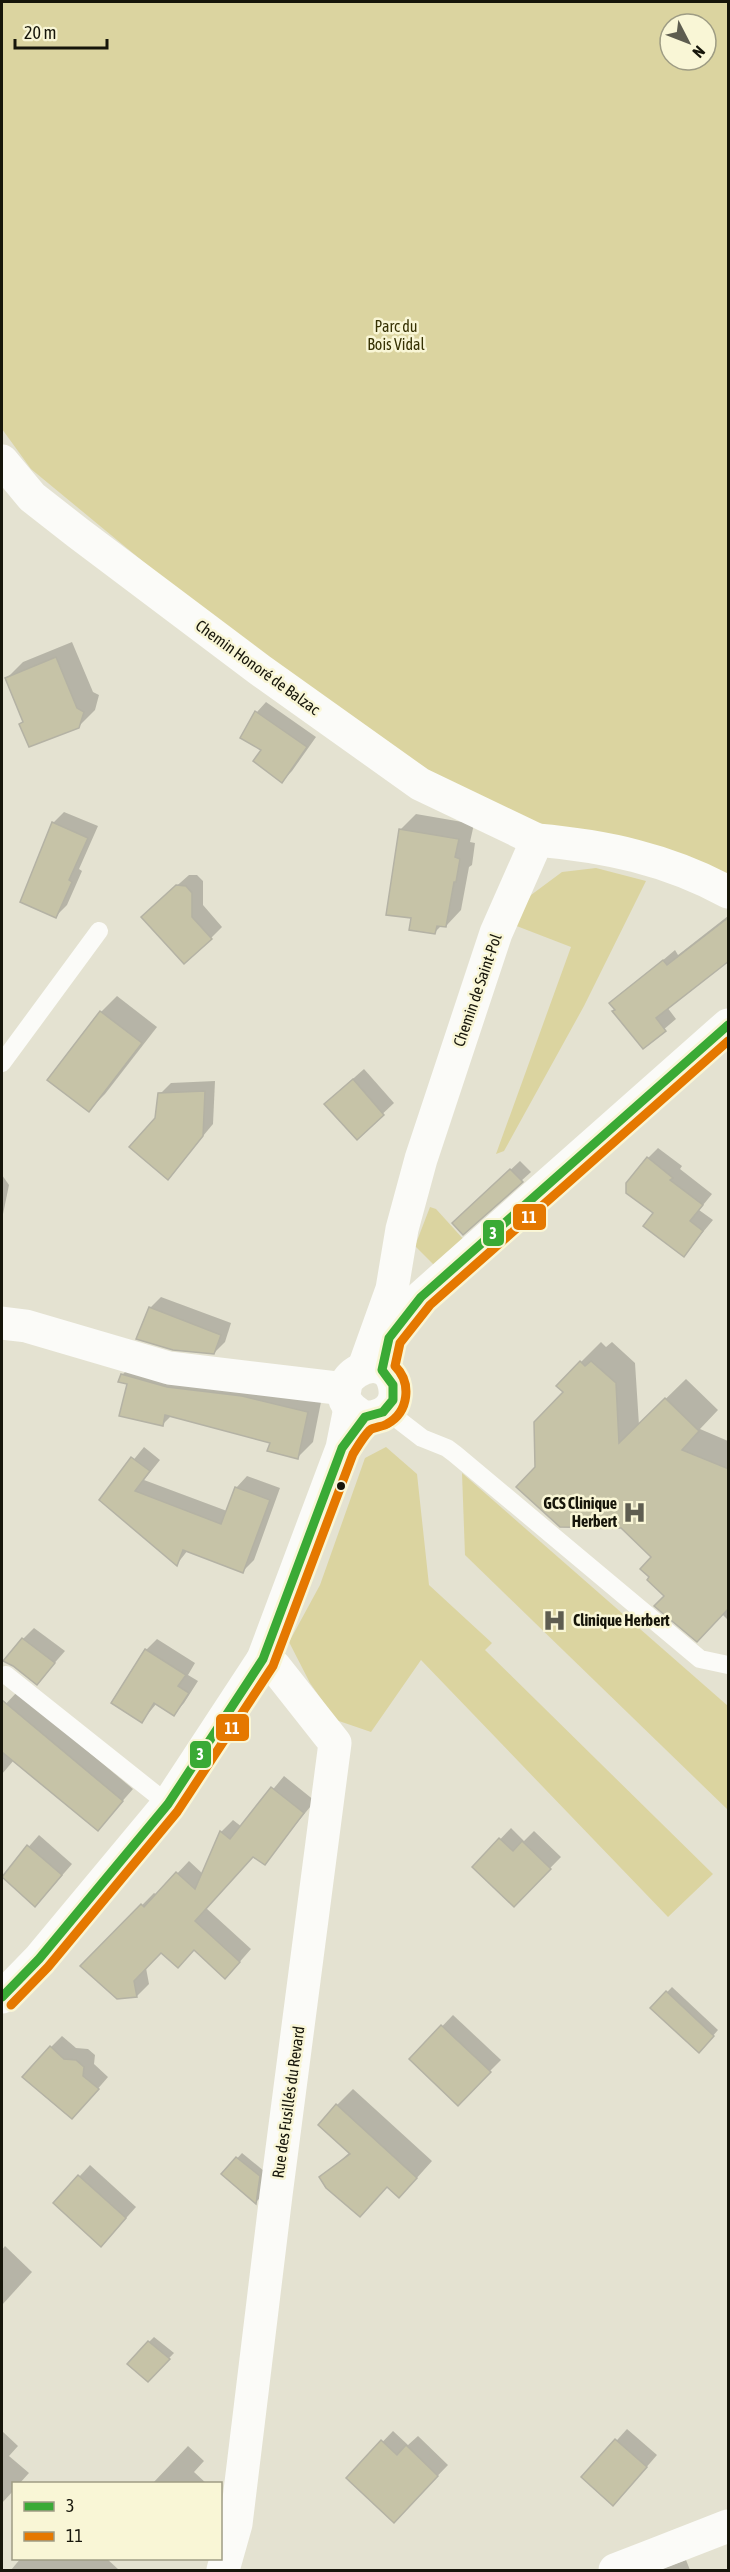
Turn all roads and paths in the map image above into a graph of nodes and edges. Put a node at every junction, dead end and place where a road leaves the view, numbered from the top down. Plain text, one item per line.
1 (2, 461) edge
2 (537, 840) junction
3 (729, 892) edge
4 (99, 931) dead end
5 (729, 1025) edge
6 (2, 1063) edge
7 (2, 1323) edge
8 (383, 1337) junction
9 (365, 1397) junction
10 (263, 1659) junction
11 (729, 1665) edge
12 (6, 1675) dead end
13 (168, 1804) junction
14 (2, 1997) edge
15 (729, 2526) edge
16 (223, 2571) edge
17 (615, 2571) edge

1 - 2 street, Chemin Honoré de Balzac
2 - 3 street
2 - 8 street, Chemin de Saint-Pol
4 - 6 lane
5 - 8 street
7 - 9 street
8 - 9 street
9 - 10 street
9 - 11 lane
10 - 13 street
10 - 16 street, Rue des Fusillés du Revard
12 - 13 lane
13 - 14 street
15 - 17 street

